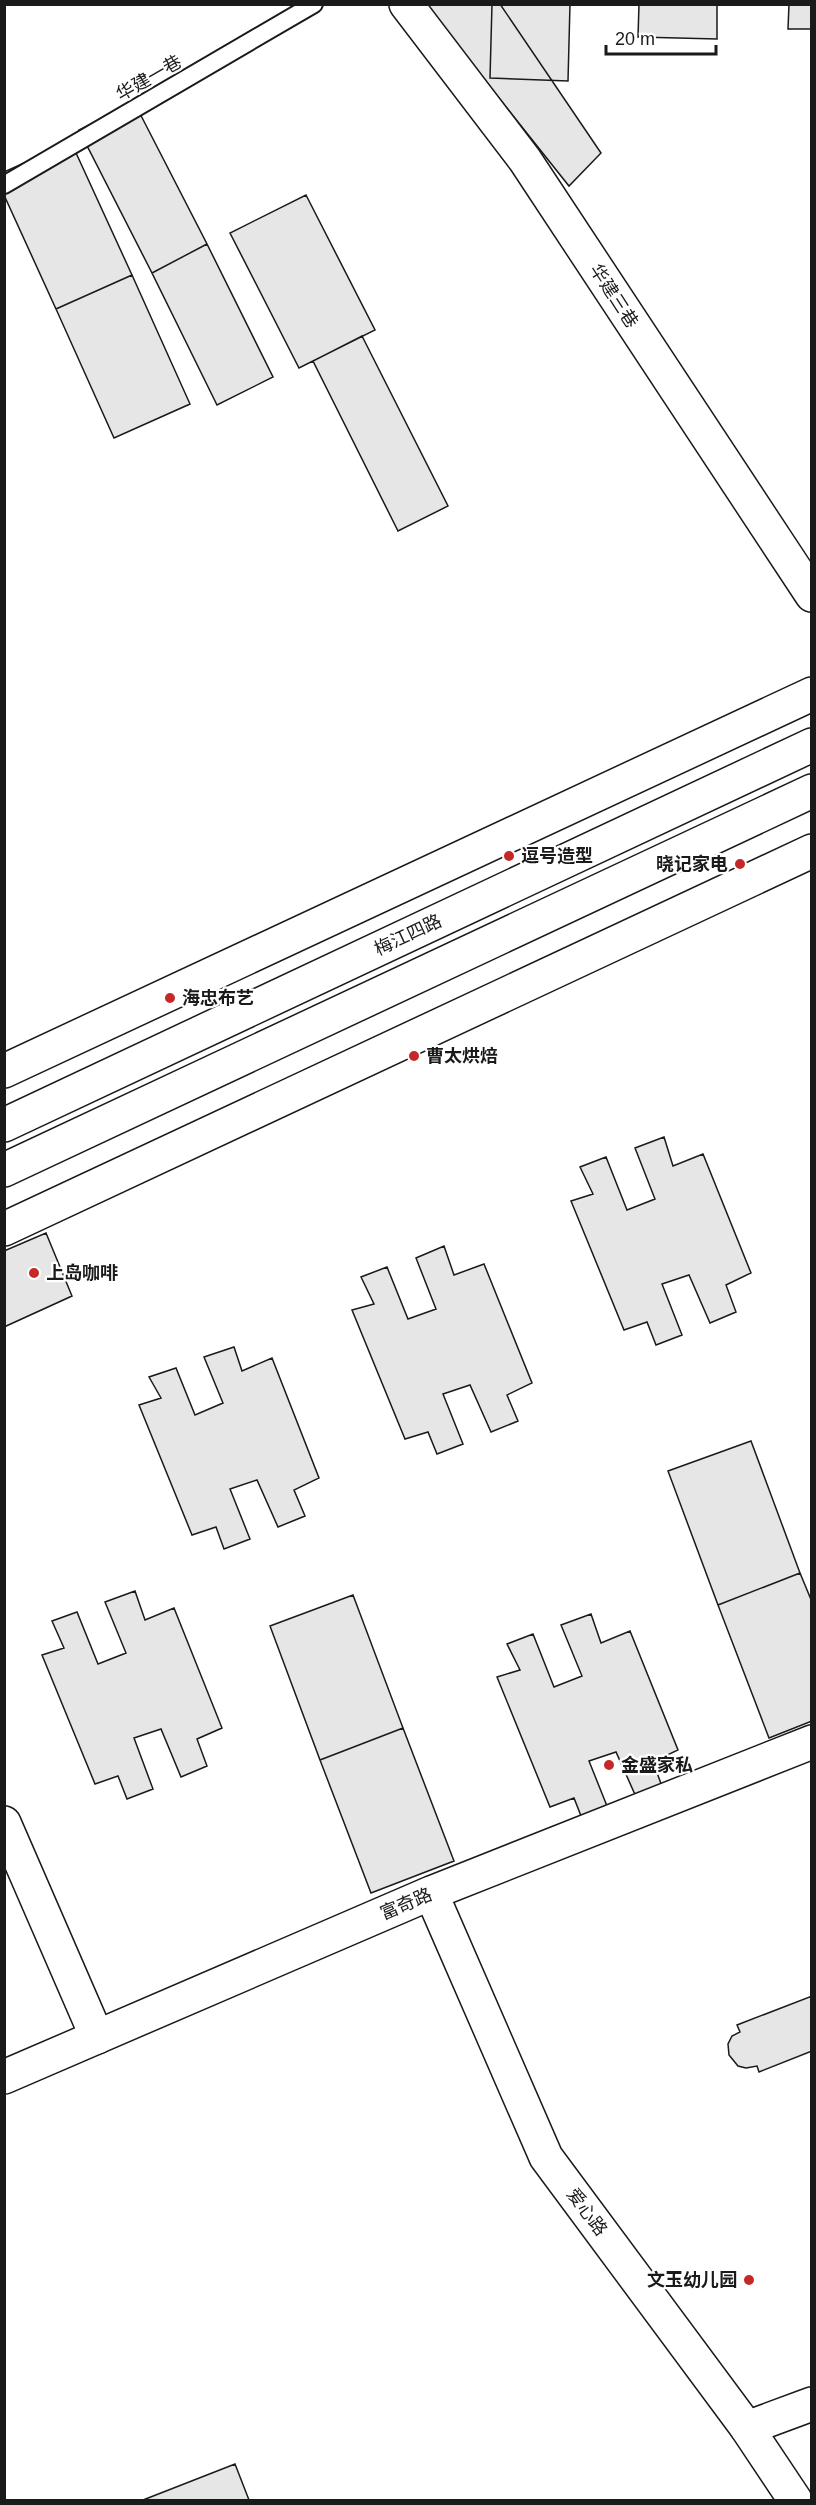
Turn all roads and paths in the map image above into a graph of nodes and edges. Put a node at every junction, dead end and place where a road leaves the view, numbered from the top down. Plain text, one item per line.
1 (314, 4) edge
2 (406, 4) edge
3 (4, 185) edge
4 (812, 594) edge
5 (812, 694) edge
6 (812, 745) edge
7 (812, 792) edge
8 (812, 851) edge
9 (4, 1071) edge
10 (4, 1125) edge
11 (4, 1170) edge
12 (4, 1229) edge
13 (812, 1742) edge
14 (4, 1823) edge
15 (431, 1893) junction
16 (97, 2037) junction
17 (4, 2077) edge
18 (812, 2404) edge
19 (747, 2428) junction
20 (795, 2500) edge

1 - 3 lane, 华建一巷
2 - 4 street, 华建三巷
5 - 9 street
6 - 10 street, 梅江四路
7 - 11 street
8 - 12 street
13 - 15 street, 富奇路
14 - 16 street
15 - 16 street, 富奇路
15 - 19 street, 爱心路
16 - 17 street, 富奇路
18 - 19 street
19 - 20 street, 爱心路

